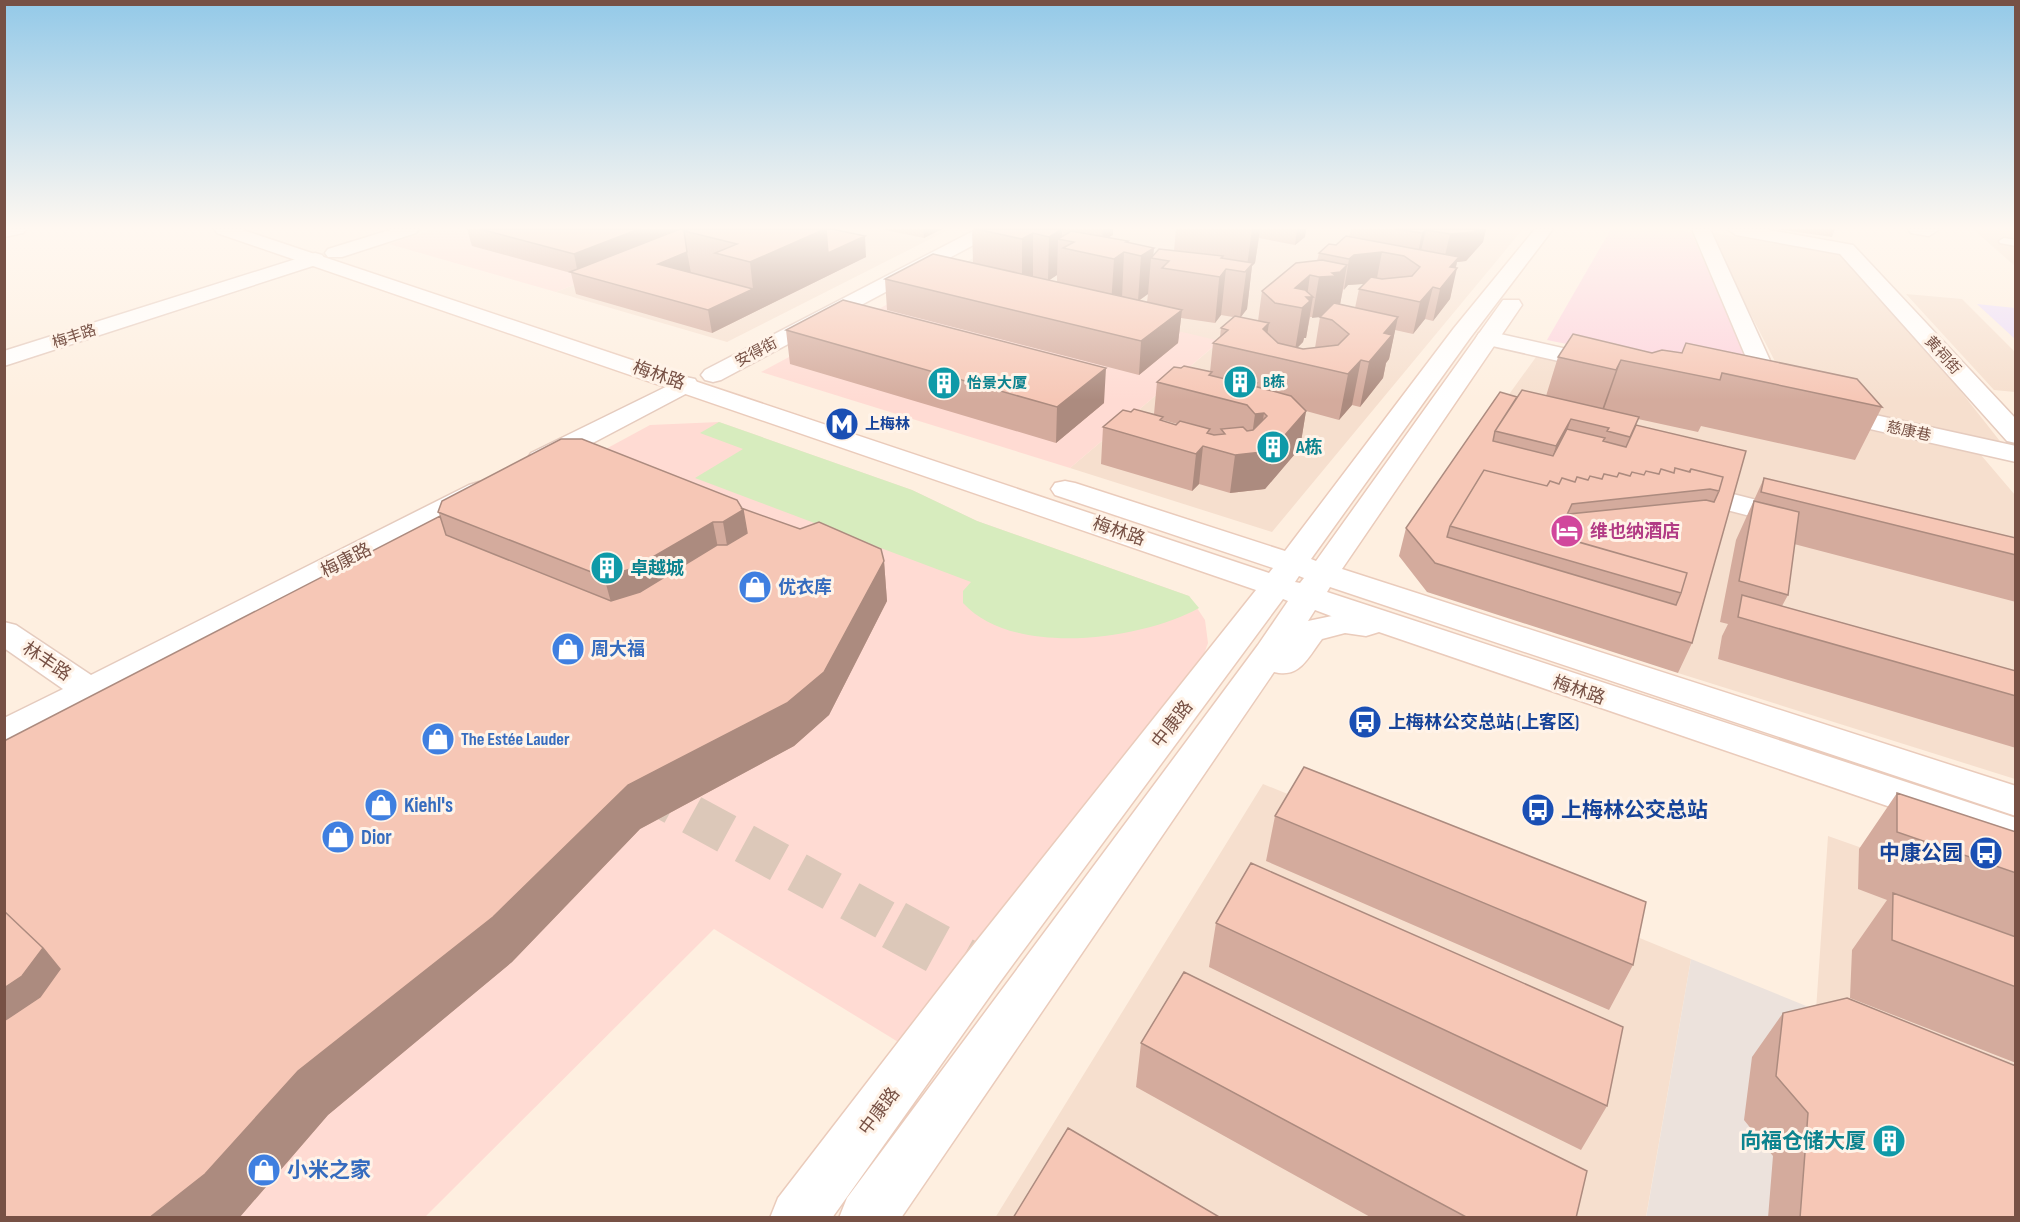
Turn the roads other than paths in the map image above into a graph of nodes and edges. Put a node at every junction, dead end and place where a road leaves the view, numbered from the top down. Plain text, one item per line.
1 (231, 286) edge
2 (418, 286) edge
3 (869, 286) edge
4 (877, 286) edge
5 (1499, 286) edge
6 (1524, 286) edge
7 (1728, 286) edge
8 (1880, 286) edge
9 (1487, 338) junction
10 (4, 359) edge
11 (1627, 369) dead end
12 (700, 377) junction
13 (2013, 430) edge
14 (2016, 454) edge
15 (1733, 503) edge
16 (1351, 508) junction
17 (1131, 522) junction
18 (1824, 526) edge
19 (1300, 580) junction
20 (1442, 629) junction
21 (4, 632) edge
22 (1232, 674) junction
23 (89, 690) junction
24 (4, 734) edge
25 (2016, 801) edge
26 (2016, 834) edge
27 (798, 1218) edge
28 (867, 1218) edge

1 - 10 main road, 梅丰路
2 - 12 main road, 梅林路
3 - 12 main road, 安得街
4 - 12 main road, 安得街
5 - 16 main road, 中康路
6 - 9 main road, 中康路
7 - 14 main road, 慈康巷
8 - 13 main road, 黄祠街
9 - 11 main road
9 - 16 main road, 中康路
12 - 17 main road, 梅林路
12 - 17 main road, 梅林路
12 - 23 main road, 梅康路
15 - 18 main road
16 - 17 main road
16 - 19 main road, 中康路
16 - 20 main road
17 - 19 main road, 梅林路
17 - 22 main road
19 - 20 main road, 梅林路
19 - 22 main road, 中康路
20 - 22 main road
20 - 25 main road, 梅林路
20 - 26 main road, 梅林路
21 - 23 main road, 林丰路
22 - 27 main road, 中康路
22 - 28 main road, 中康路
23 - 24 main road, 梅康路

